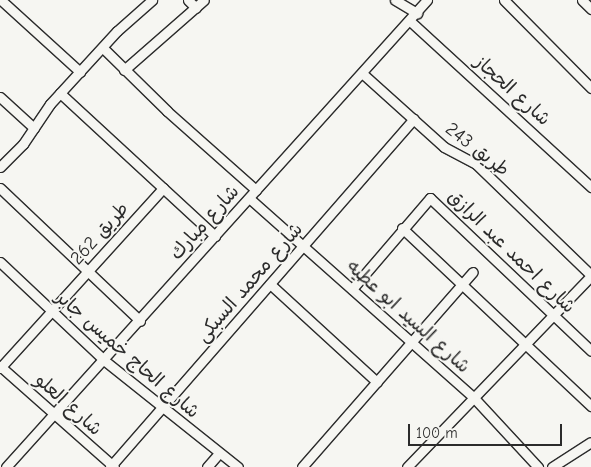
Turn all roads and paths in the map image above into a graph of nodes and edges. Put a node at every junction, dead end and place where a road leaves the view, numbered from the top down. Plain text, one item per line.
1 (1, 0) edge
2 (152, 0) edge
3 (188, 0) edge
4 (204, 0) edge
5 (396, 0) edge
6 (427, 0) edge
7 (504, 0) edge
8 (582, 0) edge
9 (196, 8) junction
10 (591, 9) edge
11 (417, 13) junction
12 (410, 21) junction
13 (103, 48) junction
14 (124, 70) junction
15 (80, 72) junction
16 (363, 74) junction
17 (591, 88) edge
18 (60, 93) junction
19 (0, 97) edge
20 (414, 119) junction
21 (34, 128) junction
22 (0, 166) edge
23 (0, 188) edge
24 (163, 188) junction
25 (591, 188) edge
26 (256, 190) junction
27 (249, 198) junction
28 (402, 228) junction
29 (215, 236) junction
30 (303, 246) junction
31 (0, 262) edge
32 (87, 272) junction
33 (473, 272) dead end
34 (591, 276) edge
35 (270, 284) junction
36 (463, 284) junction
37 (352, 289) junction
38 (51, 312) junction
39 (554, 314) junction
40 (140, 321) junction
41 (526, 341) junction
42 (412, 342) junction
43 (591, 351) edge
44 (104, 360) junction
45 (0, 367) edge
46 (377, 382) junction
47 (475, 399) junction
48 (591, 406) edge
49 (162, 408) junction
50 (54, 415) junction
51 (591, 442) edge
52 (219, 453) junction
53 (558, 465) edge
54 (112, 466) edge
55 (6, 467) edge
56 (207, 467) edge
57 (238, 467) edge
58 (302, 467) edge
59 (407, 467) edge
60 (538, 467) edge

1 - 15 street
2 - 13 street
3 - 9 street
4 - 9 street
5 - 11 street
6 - 11 street, شارع مبارك
7 - 17 street
8 - 10 street
9 - 14 street
11 - 12 street, شارع مبارك
12 - 16 street, شارع مبارك
12 - 25 street, شارع الحجاز
13 - 14 street
13 - 15 street
14 - 26 street
15 - 18 street
16 - 20 street, طريق 243
16 - 26 street, شارع مبارك
18 - 21 street
18 - 24 street
19 - 21 street
20 - 30 street, شارع محمد السبكى
20 - 34 street, طريق 243
21 - 22 street
23 - 32 street
24 - 29 street
24 - 32 street, طريق 262
26 - 27 street, شارع مبارك
27 - 29 street, شارع مبارك
27 - 30 street, شارع السيد ابو عطيه
28 - 36 street
28 - 37 street, شارع احمد عبد الرازق
28 - 39 street, شارع احمد عبد الرازق
29 - 40 street, شارع مبارك
30 - 35 street, شارع محمد السبكى
30 - 37 street, شارع السيد ابو عطيه
31 - 38 street, شارع الحاج خميس جابر
32 - 38 street, طريق 262
32 - 40 street
33 - 36 street
34 - 39 street
35 - 46 street
35 - 49 street, شارع محمد السبكى
36 - 41 street
36 - 42 street
37 - 42 street, شارع السيد ابو عطيه
38 - 44 street, شارع الحاج خميس جابر
38 - 45 street, طريق 262
39 - 41 street
39 - 43 street, شارع احمد عبد الرازق
40 - 44 street, شارع مبارك
41 - 47 street
41 - 48 street
42 - 46 street
42 - 47 street, شارع السيد ابو عطيه
44 - 49 street, شارع الحاج خميس جابر
44 - 50 street, شارع مبارك
45 - 50 street, شارع العلو
46 - 58 street
47 - 59 street
47 - 60 street, شارع السيد ابو عطيه
49 - 52 street, شارع الحاج خميس جابر
49 - 54 street, شارع محمد السبكى
50 - 54 street, شارع العلو
50 - 55 street, شارع مبارك
51 - 53 street
52 - 56 street
52 - 57 street, شارع الحاج خميس جابر

